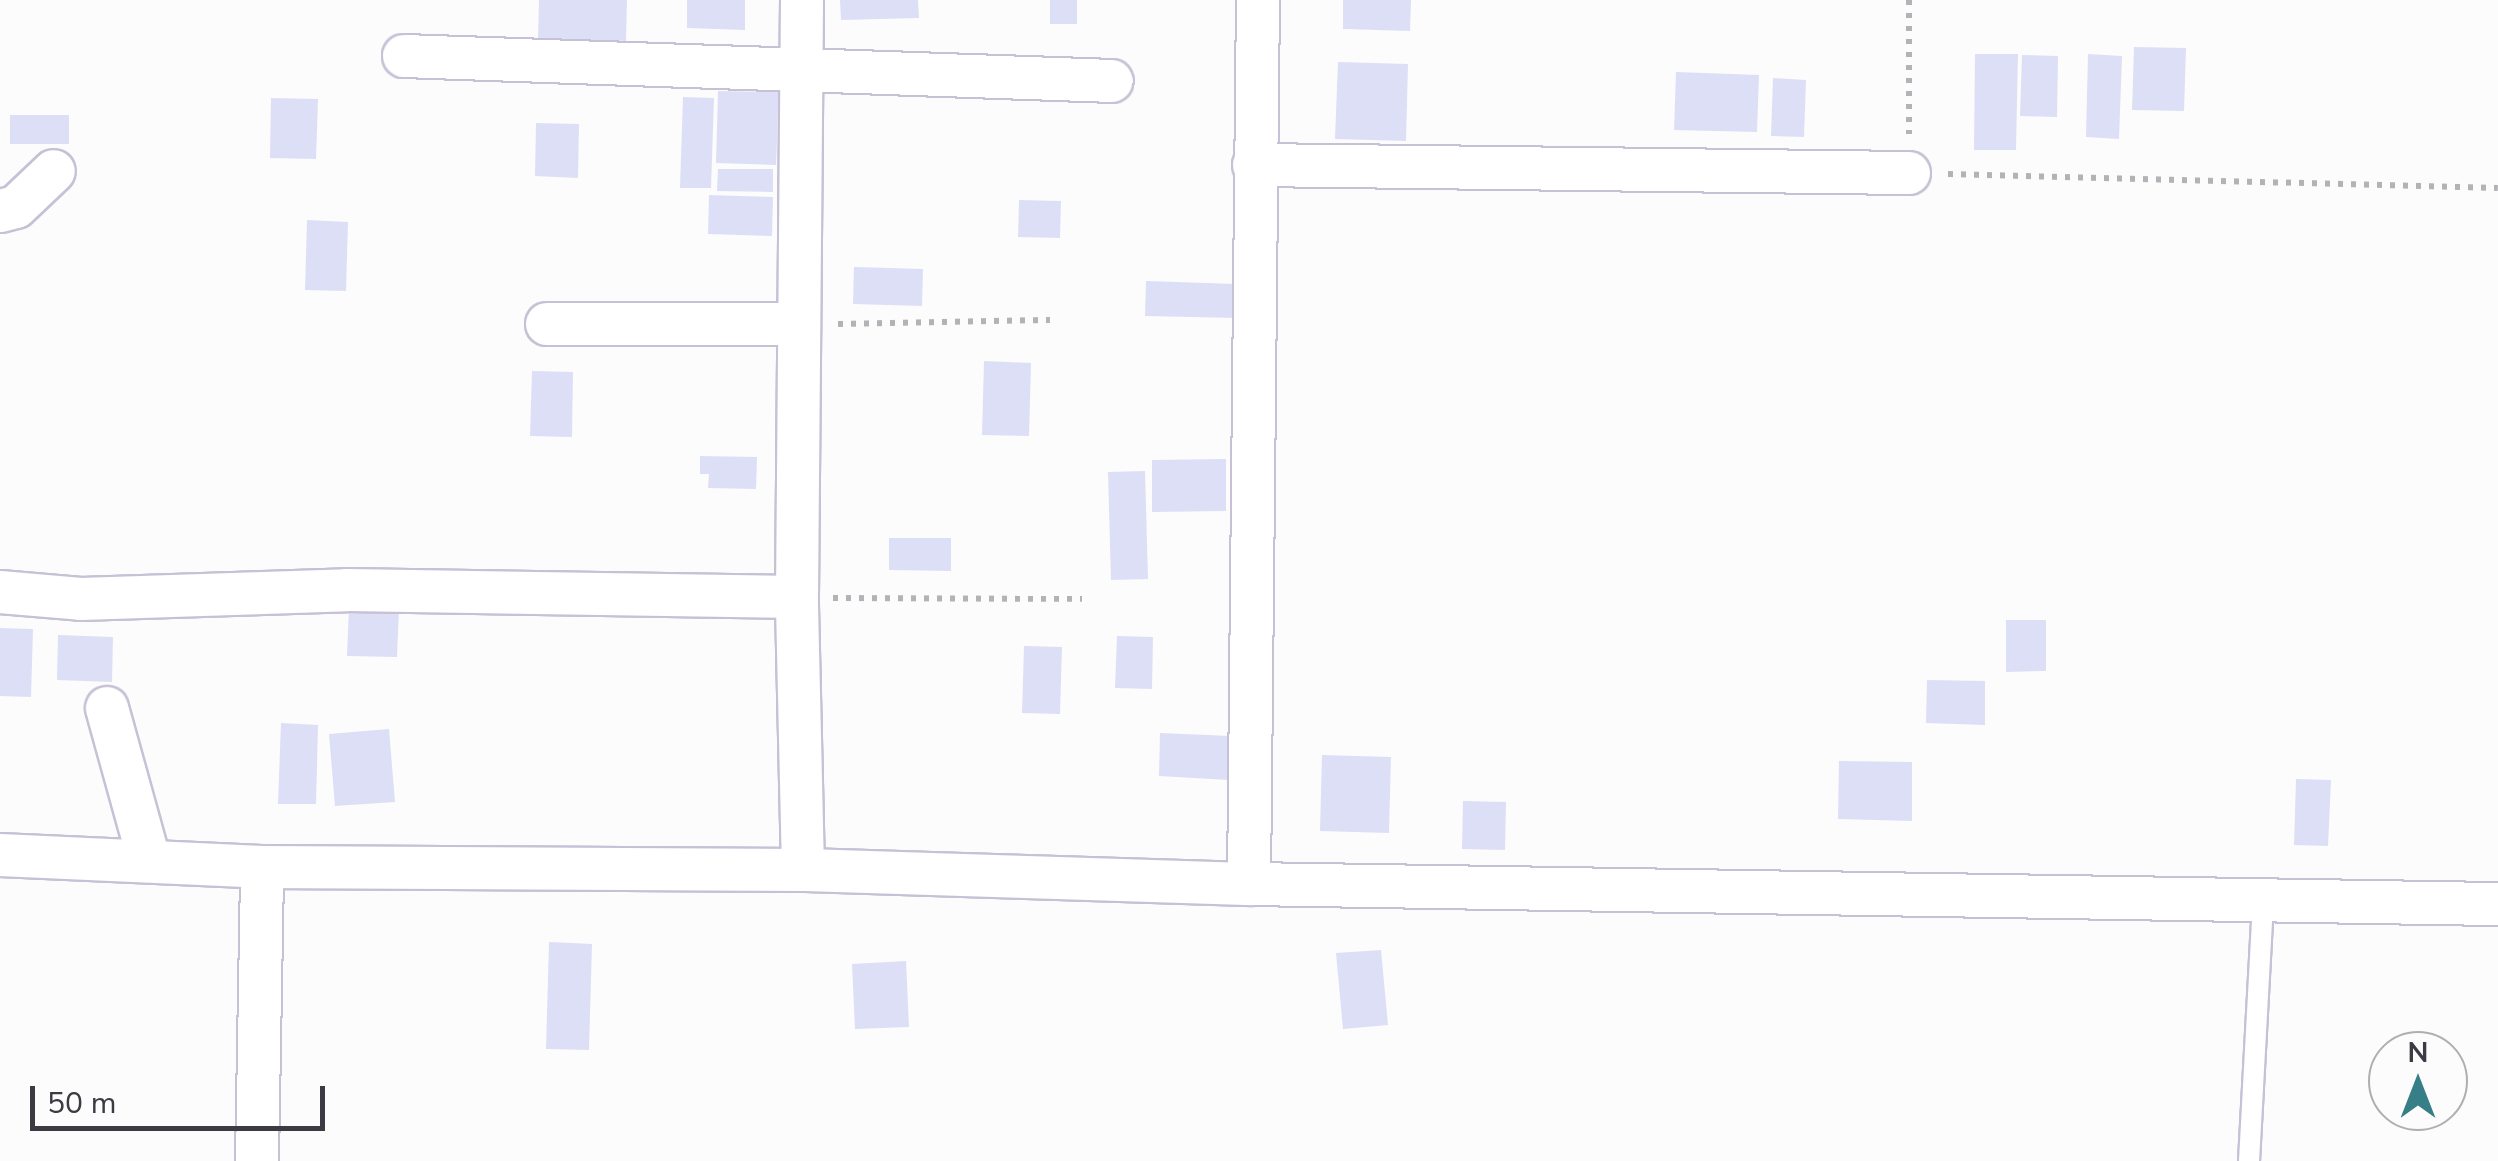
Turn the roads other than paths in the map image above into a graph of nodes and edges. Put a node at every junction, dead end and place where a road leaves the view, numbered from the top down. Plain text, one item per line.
1 (802, 0) edge
2 (1258, 0) edge
3 (404, 56) dead end
4 (798, 71) junction
5 (1112, 81) dead end
6 (1254, 165) junction
7 (54, 170) dead end
8 (1909, 172) road end
9 (0, 211) edge
10 (547, 324) dead end
11 (797, 324) junction
12 (0, 592) edge
13 (797, 597) junction
14 (107, 708) dead end
15 (0, 855) edge
16 (149, 859) junction
17 (262, 866) junction
18 (803, 870) junction
19 (1249, 884) junction
20 (2263, 900) junction
21 (2498, 904) edge
22 (257, 1161) edge
23 (2249, 1161) edge

1 - 4 street
2 - 6 street
3 - 4 street
4 - 5 street
4 - 11 street
6 - 8 street
6 - 19 street
7 - 9 street
10 - 11 street
11 - 13 street
12 - 13 street
13 - 18 street
14 - 16 street
15 - 16 street
16 - 17 street
17 - 18 street
17 - 22 street
18 - 19 street
19 - 20 street
20 - 21 street
20 - 23 lane

